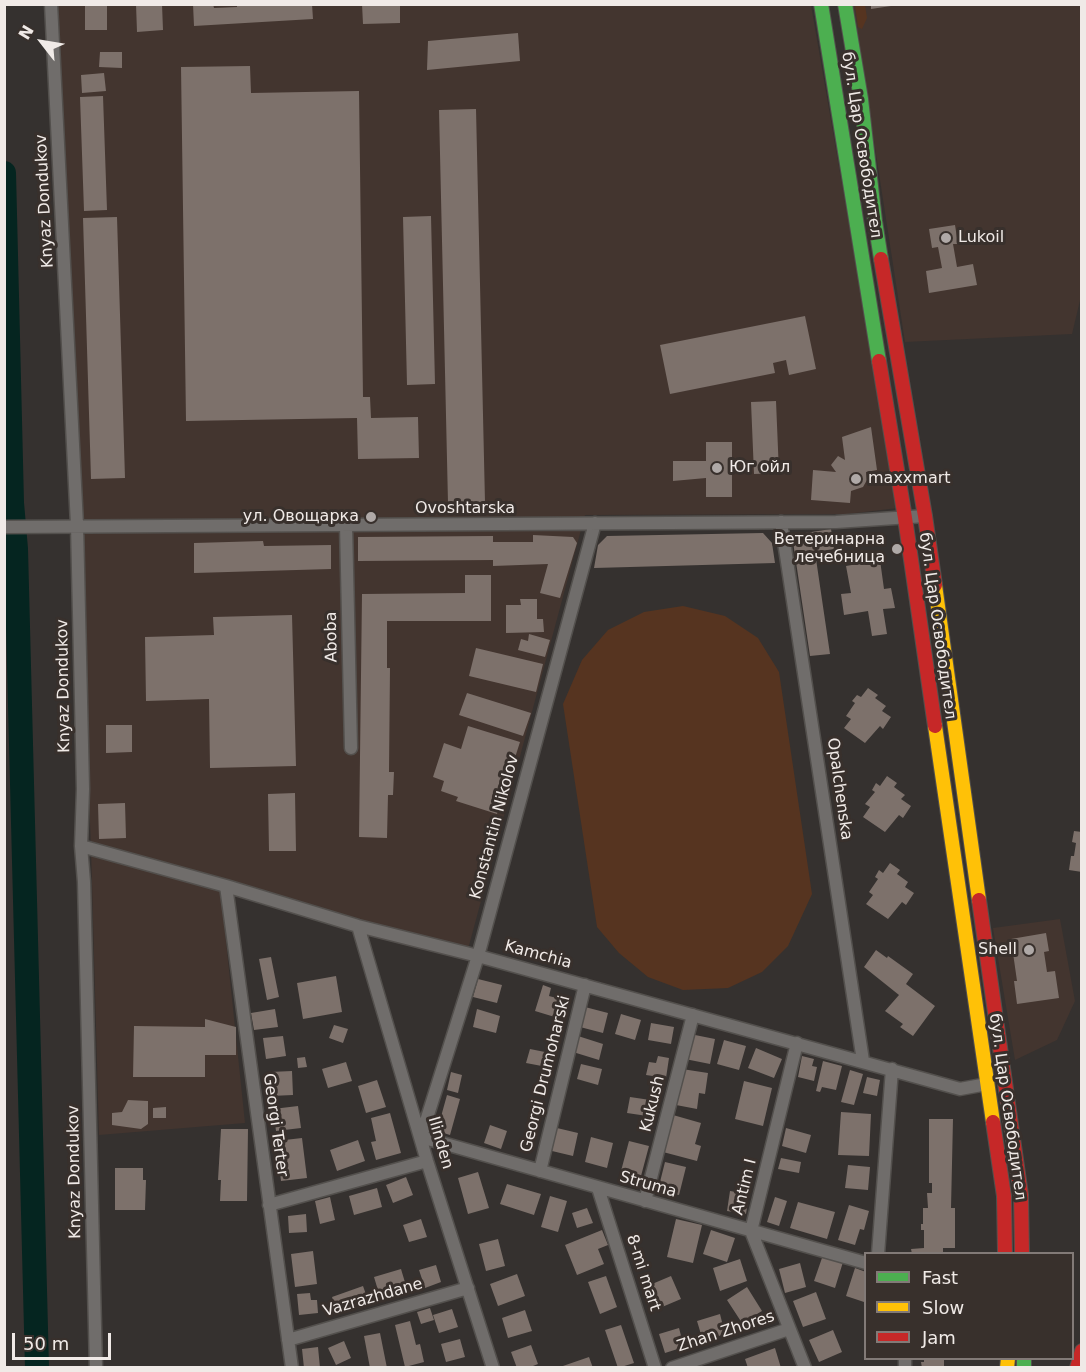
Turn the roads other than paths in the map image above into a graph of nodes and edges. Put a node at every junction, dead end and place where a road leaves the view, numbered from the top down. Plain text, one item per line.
1 (51, 4) edge
2 (821, 4) edge
3 (845, 4) edge
4 (925, 516) junction
5 (905, 518) junction
6 (782, 522) junction
7 (595, 524) junction
8 (77, 525) junction
9 (346, 525) junction
10 (4, 526) edge
11 (351, 748) dead end
12 (81, 846) junction
13 (226, 886) junction
14 (358, 926) junction
15 (478, 956) junction
16 (585, 985) junction
17 (693, 1014) junction
18 (797, 1043) junction
19 (863, 1061) junction
20 (892, 1069) junction
21 (987, 1084) junction
22 (421, 1137) junction
23 (427, 1161) junction
24 (540, 1171) junction
25 (598, 1188) junction
26 (645, 1201) junction
27 (269, 1205) junction
28 (751, 1231) junction
29 (878, 1252) edge
30 (1005, 1252) edge
31 (1022, 1252) edge
32 (864, 1262) edge
33 (468, 1288) junction
34 (789, 1329) junction
35 (288, 1340) junction
36 (1082, 1351) edge
37 (96, 1368) edge
38 (292, 1368) edge
39 (493, 1368) edge
40 (655, 1368) edge
41 (672, 1368) edge
42 (805, 1368) edge
43 (1077, 1368) edge

1 - 8 street, Knyaz Dondukov
2 - 5 main road, бул. Цар Освободител
3 - 4 main road, бул. Цар Освободител
4 - 5 street, Ovoshtarska
4 - 31 main road, бул. Цар Освободител
5 - 6 street, Ovoshtarska
5 - 21 main road, бул. Цар Освободител
6 - 7 street, Ovoshtarska
6 - 19 street, Opalchenska
7 - 9 street, Ovoshtarska
7 - 15 street, Konstantin Nikolov
8 - 9 street, Ovoshtarska
8 - 10 street, Ovoshtarska
8 - 12 street, Knyaz Dondukov
9 - 11 street, Aboba
12 - 13 street, Kamchia
12 - 37 street, Knyaz Dondukov
13 - 14 street, Kamchia
13 - 27 street, Georgi Terter
14 - 15 street, Kamchia
14 - 22 street, Ilinden
15 - 16 street, Kamchia
15 - 22 street, Konstantin Nikolov
16 - 17 street, Kamchia
16 - 24 street, Georgi Drumoharski
17 - 18 street, Kamchia
17 - 26 street, Kukush
18 - 19 street, Kamchia
18 - 28 street, Antim I
19 - 20 street, Kamchia
20 - 21 street, Kamchia
20 - 29 street
21 - 30 main road, бул. Цар Освободител
22 - 23 street, Ilinden
22 - 24 street, Struma
23 - 27 street
23 - 33 street, Ilinden
24 - 25 street, Struma
25 - 26 street, Struma
25 - 40 street, 8-mi mart
26 - 28 street, Struma
27 - 35 street, Georgi Terter
28 - 32 street, Struma
28 - 34 street, Antim I
33 - 35 street, Vazrazhdane
33 - 39 street, Ilinden
34 - 41 street, Zhan Zhores
34 - 42 street, Antim I
35 - 38 street, Georgi Terter
36 - 43 main road

